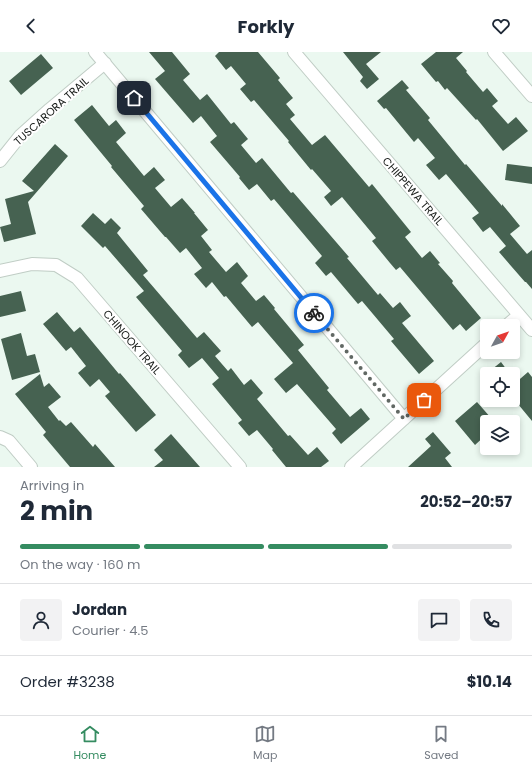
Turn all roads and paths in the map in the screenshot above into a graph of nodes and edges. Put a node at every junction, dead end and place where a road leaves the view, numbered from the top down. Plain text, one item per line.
1 (95, 52) edge
2 (294, 52) edge
3 (494, 52) edge
4 (105, 63) junction
5 (532, 96) edge
6 (0, 161) edge
7 (0, 271) edge
8 (519, 314) junction
9 (514, 319) edge
10 (532, 330) edge
11 (480, 349) edge
12 (404, 419) junction
13 (0, 437) edge
14 (31, 467) edge
15 (240, 467) edge
16 (351, 467) edge

1 - 4 street
2 - 8 street, CHIPPEWA TRAIL
3 - 5 street
4 - 6 street, TUSCARORA TRAIL
4 - 12 street
7 - 15 street, CHINOOK TRAIL
8 - 9 street
8 - 10 street, CHIPPEWA TRAIL
11 - 12 street
12 - 16 street
13 - 14 street

